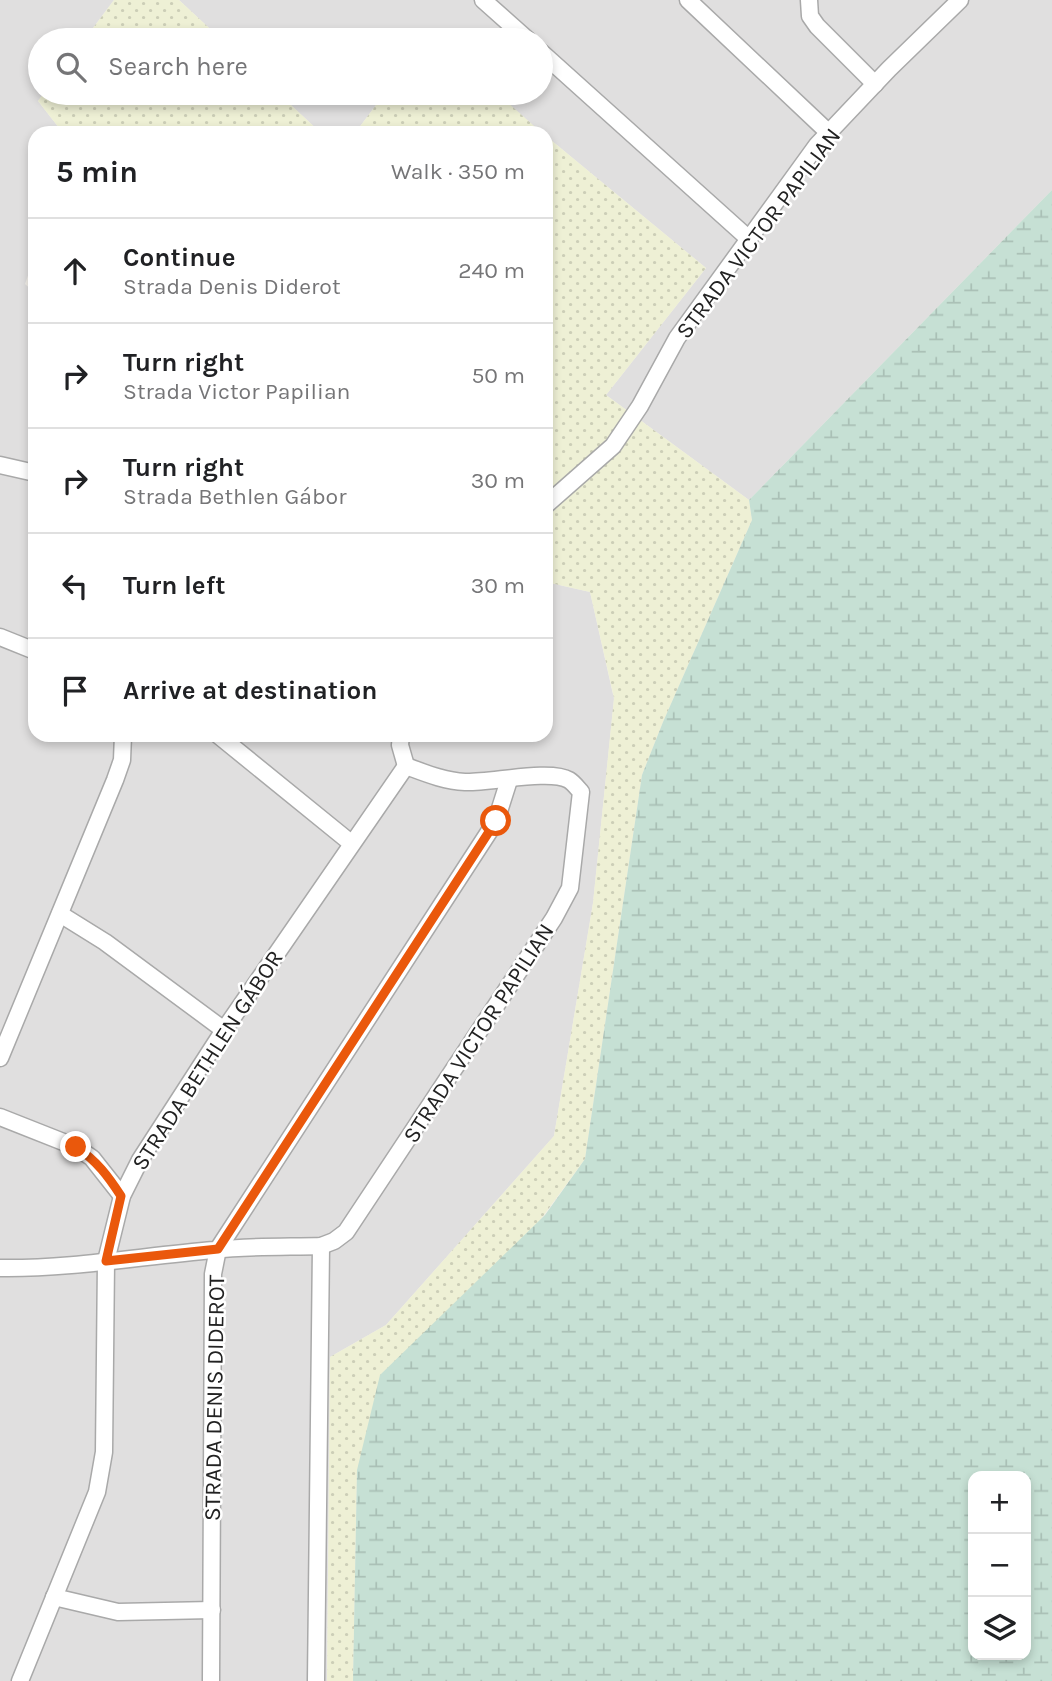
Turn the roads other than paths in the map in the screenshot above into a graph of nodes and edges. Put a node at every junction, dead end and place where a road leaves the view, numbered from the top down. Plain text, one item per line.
1 (483, 0) edge
2 (688, 0) edge
3 (809, 0) edge
4 (960, 0) edge
5 (514, 28) edge
6 (553, 63) edge
7 (875, 84) junction
8 (830, 132) junction
9 (749, 239) junction
10 (0, 465) edge
11 (28, 471) edge
12 (553, 499) edge
13 (0, 637) edge
14 (28, 648) edge
15 (122, 742) edge
16 (227, 742) edge
17 (400, 742) edge
18 (406, 766) junction
19 (509, 780) junction
20 (351, 843) junction
21 (60, 914) junction
22 (225, 1030) junction
23 (0, 1058) edge
24 (0, 1117) edge
25 (121, 1196) junction
26 (321, 1246) junction
27 (218, 1249) junction
28 (106, 1261) junction
29 (0, 1268) edge
30 (54, 1597) junction
31 (212, 1609) junction
32 (20, 1681) edge
33 (211, 1681) edge
34 (316, 1681) edge

1 - 5 street
2 - 8 street
3 - 7 street
4 - 7 street, STRADA VICTOR PAPILIAN
6 - 9 street
7 - 8 street, STRADA VICTOR PAPILIAN
8 - 9 street, STRADA VICTOR PAPILIAN
9 - 12 street, STRADA VICTOR PAPILIAN
10 - 11 street
13 - 14 street
15 - 21 street
16 - 20 street
17 - 18 street
18 - 19 street
18 - 20 street, STRADA BETHLEN GÁBOR
19 - 26 street, STRADA VICTOR PAPILIAN
19 - 27 street, STRADA DENIS DIDEROT
20 - 22 street, STRADA BETHLEN GÁBOR
21 - 22 street
21 - 23 street
22 - 25 street, STRADA BETHLEN GÁBOR
24 - 25 street
25 - 28 street, STRADA BETHLEN GÁBOR
26 - 27 street
26 - 34 street
27 - 28 street
27 - 31 street, STRADA DENIS DIDEROT
28 - 29 street
28 - 30 street, STRADA BETHLEN GÁBOR
30 - 31 street
30 - 32 street, STRADA BETHLEN GÁBOR
31 - 33 street, STRADA DENIS DIDEROT

